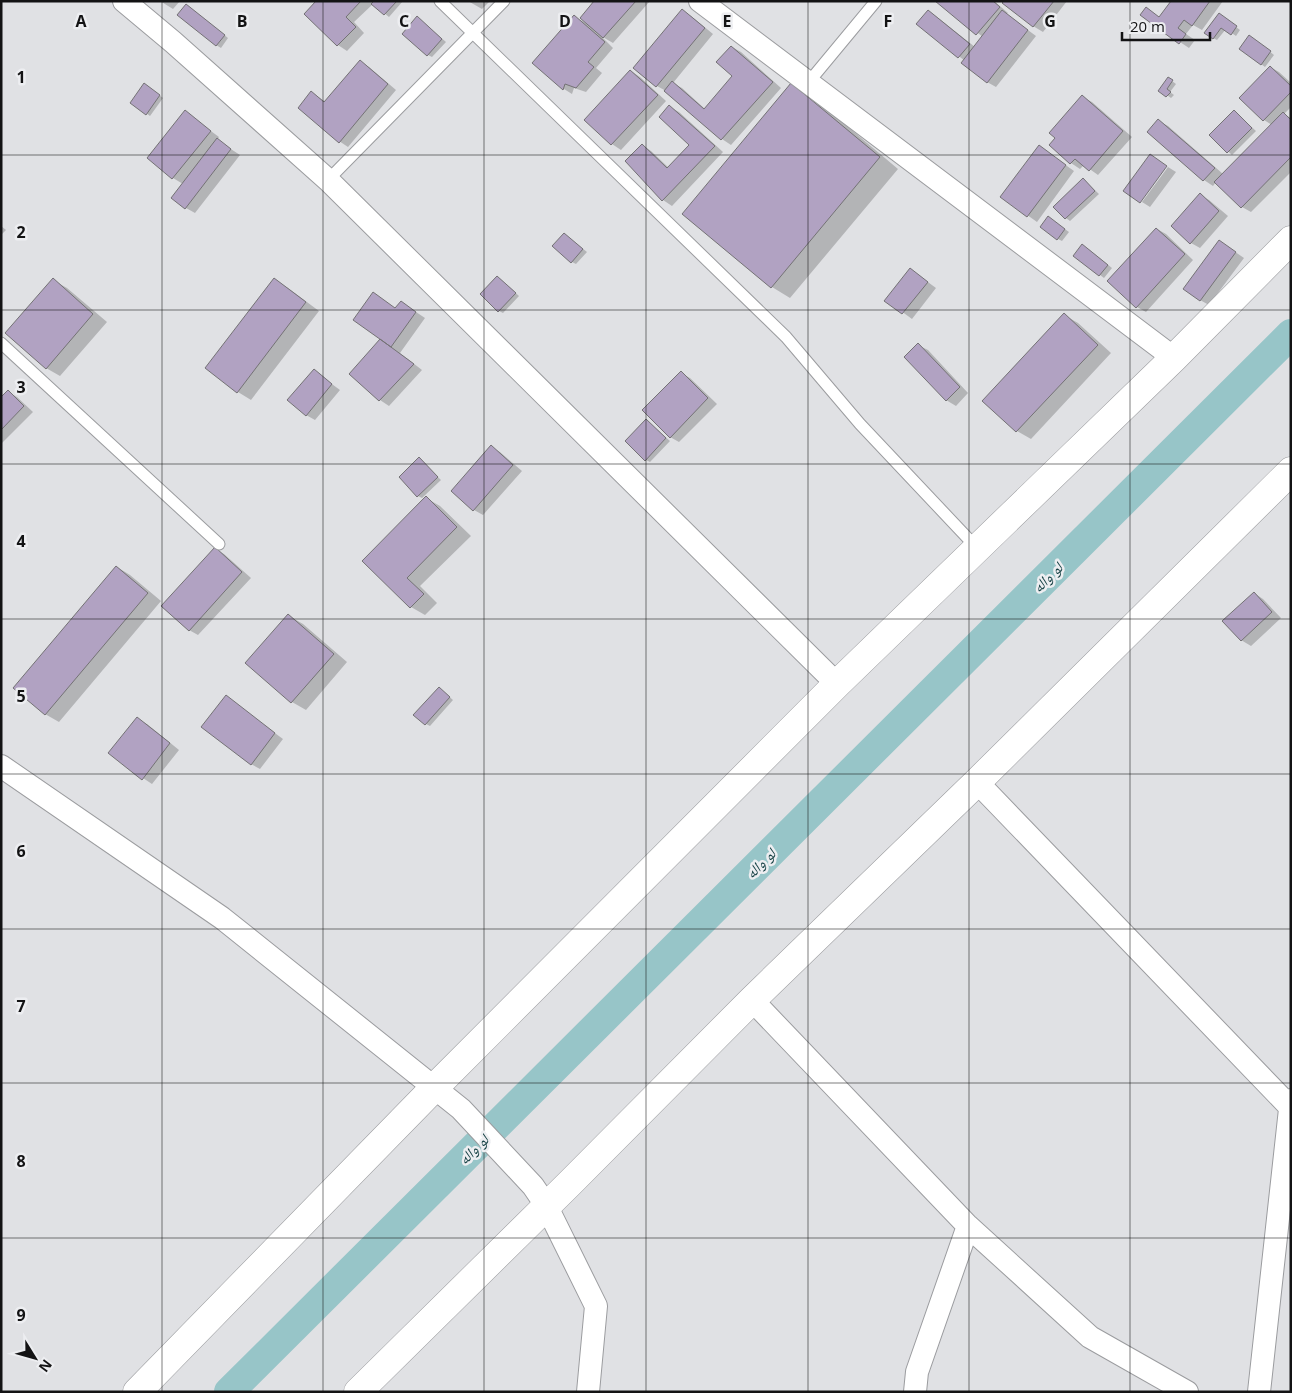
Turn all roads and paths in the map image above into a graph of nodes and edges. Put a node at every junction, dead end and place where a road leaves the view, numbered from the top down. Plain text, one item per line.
1 (124, 1) edge
2 (440, 1) edge
3 (504, 1) edge
4 (700, 1) edge
5 (876, 1) edge
6 (473, 31) junction
7 (808, 83) junction
8 (328, 180) junction
9 (1291, 240) edge
10 (1, 343) edge
11 (1174, 358) junction
12 (1291, 471) edge
13 (220, 544) dead end
14 (977, 548) junction
15 (837, 684) junction
16 (1, 766) edge
17 (977, 782) junction
18 (752, 1000) junction
19 (434, 1088) junction
20 (1290, 1103) edge
21 (540, 1196) junction
22 (968, 1226) junction
23 (136, 1392) edge
24 (358, 1392) edge
25 (588, 1392) edge
26 (915, 1392) edge
27 (1187, 1392) edge
28 (1259, 1392) edge

1 - 8 street
2 - 6 lane
3 - 6 lane
4 - 7 street
5 - 7 lane
6 - 8 lane
6 - 14 lane
7 - 11 street
8 - 15 street
9 - 11 street
10 - 13 lane
11 - 14 street
12 - 17 street
14 - 15 street
15 - 19 street
16 - 19 street
17 - 18 street
17 - 20 street
18 - 21 street
18 - 22 street
19 - 21 street
19 - 23 street
20 - 28 street
21 - 24 street
21 - 25 street
22 - 26 street
22 - 27 street

